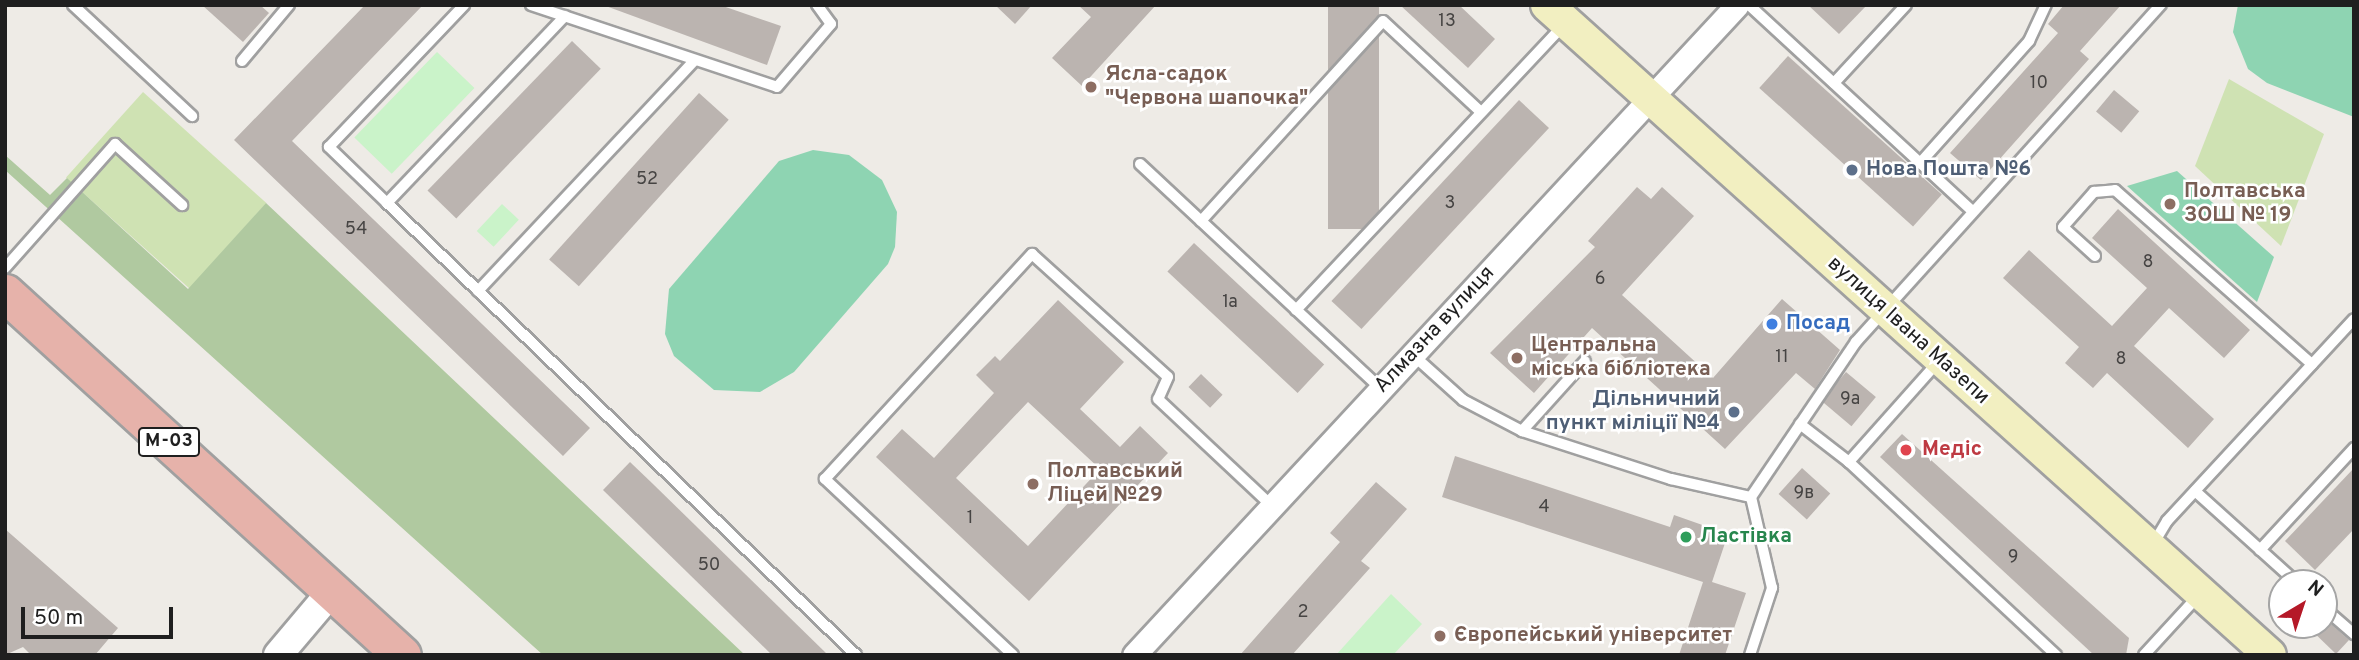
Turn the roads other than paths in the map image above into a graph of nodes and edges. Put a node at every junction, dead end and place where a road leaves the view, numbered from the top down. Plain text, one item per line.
1 (73, 5) edge
2 (289, 5) edge
3 (464, 5) edge
4 (531, 5) edge
5 (817, 5) edge
6 (1737, 5) edge
7 (1749, 5) edge
8 (1906, 5) edge
9 (2046, 5) edge
10 (2161, 5) edge
11 (1556, 14) edge
12 (565, 16) junction
13 (242, 61) dead end
14 (694, 61) junction
15 (1834, 83) junction
16 (1649, 100) junction
17 (1481, 112) junction
18 (192, 116) dead end
19 (1920, 163) junction
20 (1140, 164) dead end
21 (387, 203) junction
22 (182, 205) dead end
23 (1972, 211) junction
24 (1201, 221) junction
25 (2095, 256) dead end
26 (5, 268) edge
27 (478, 291) junction
28 (5, 293) edge
29 (1883, 309) junction
30 (1296, 310) junction
31 (2354, 319) edge
32 (1413, 355) junction
33 (1940, 360) junction
34 (1585, 361) dead end
35 (2312, 364) junction
36 (1381, 389) junction
37 (1800, 424) junction
38 (1522, 431) junction
39 (2354, 448) edge
40 (1849, 462) junction
41 (2194, 491) junction
42 (1751, 497) junction
43 (1272, 506) junction
44 (2151, 548) junction
45 (2260, 550) junction
46 (2281, 569) edge
47 (332, 591) junction
48 (2201, 593) junction
49 (2338, 621) edge
50 (2354, 635) edge
51 (278, 655) edge
52 (402, 655) edge
53 (856, 655) edge
54 (1013, 655) edge
55 (1134, 655) edge
56 (1750, 655) edge
57 (2056, 655) edge
58 (2144, 655) edge
59 (2270, 655) edge

1 - 18 lane
2 - 13 lane
3 - 21 lane
4 - 12 lane
5 - 14 lane
6 - 16 street, Алмазна вулиця
7 - 15 lane
8 - 15 lane
9 - 19 lane
10 - 23 lane
11 - 16 main road, вулиця Івана Мазепи
11 - 17 lane
12 - 14 lane
12 - 21 lane
14 - 27 lane
15 - 19 lane
16 - 29 main road, вулиця Івана Мазепи
16 - 32 street, Алмазна вулиця
17 - 24 lane
17 - 30 lane
19 - 23 lane
20 - 24 lane
21 - 27 lane
22 - 26 lane
23 - 29 lane
24 - 30 lane
25 - 35 lane
27 - 53 lane
28 - 47 highway, М-03
29 - 33 main road, вулиця Івана Мазепи
29 - 37 lane
30 - 36 lane
31 - 35 lane
32 - 36 street, Алмазна вулиця
32 - 38 lane
33 - 40 lane
33 - 44 main road, вулиця Івана Мазепи
34 - 38 lane
35 - 41 lane
36 - 43 street, Алмазна вулиця
37 - 40 lane
37 - 42 lane
38 - 42 lane
39 - 45 lane
40 - 57 lane
41 - 44 lane
41 - 45 lane
42 - 56 lane
43 - 54 lane
43 - 55 street, Алмазна вулиця
44 - 48 main road, вулиця Івана Мазепи
45 - 46 lane
47 - 51 street
47 - 52 highway, М-03
48 - 58 lane
48 - 59 main road, вулиця Івана Мазепи
49 - 50 lane

